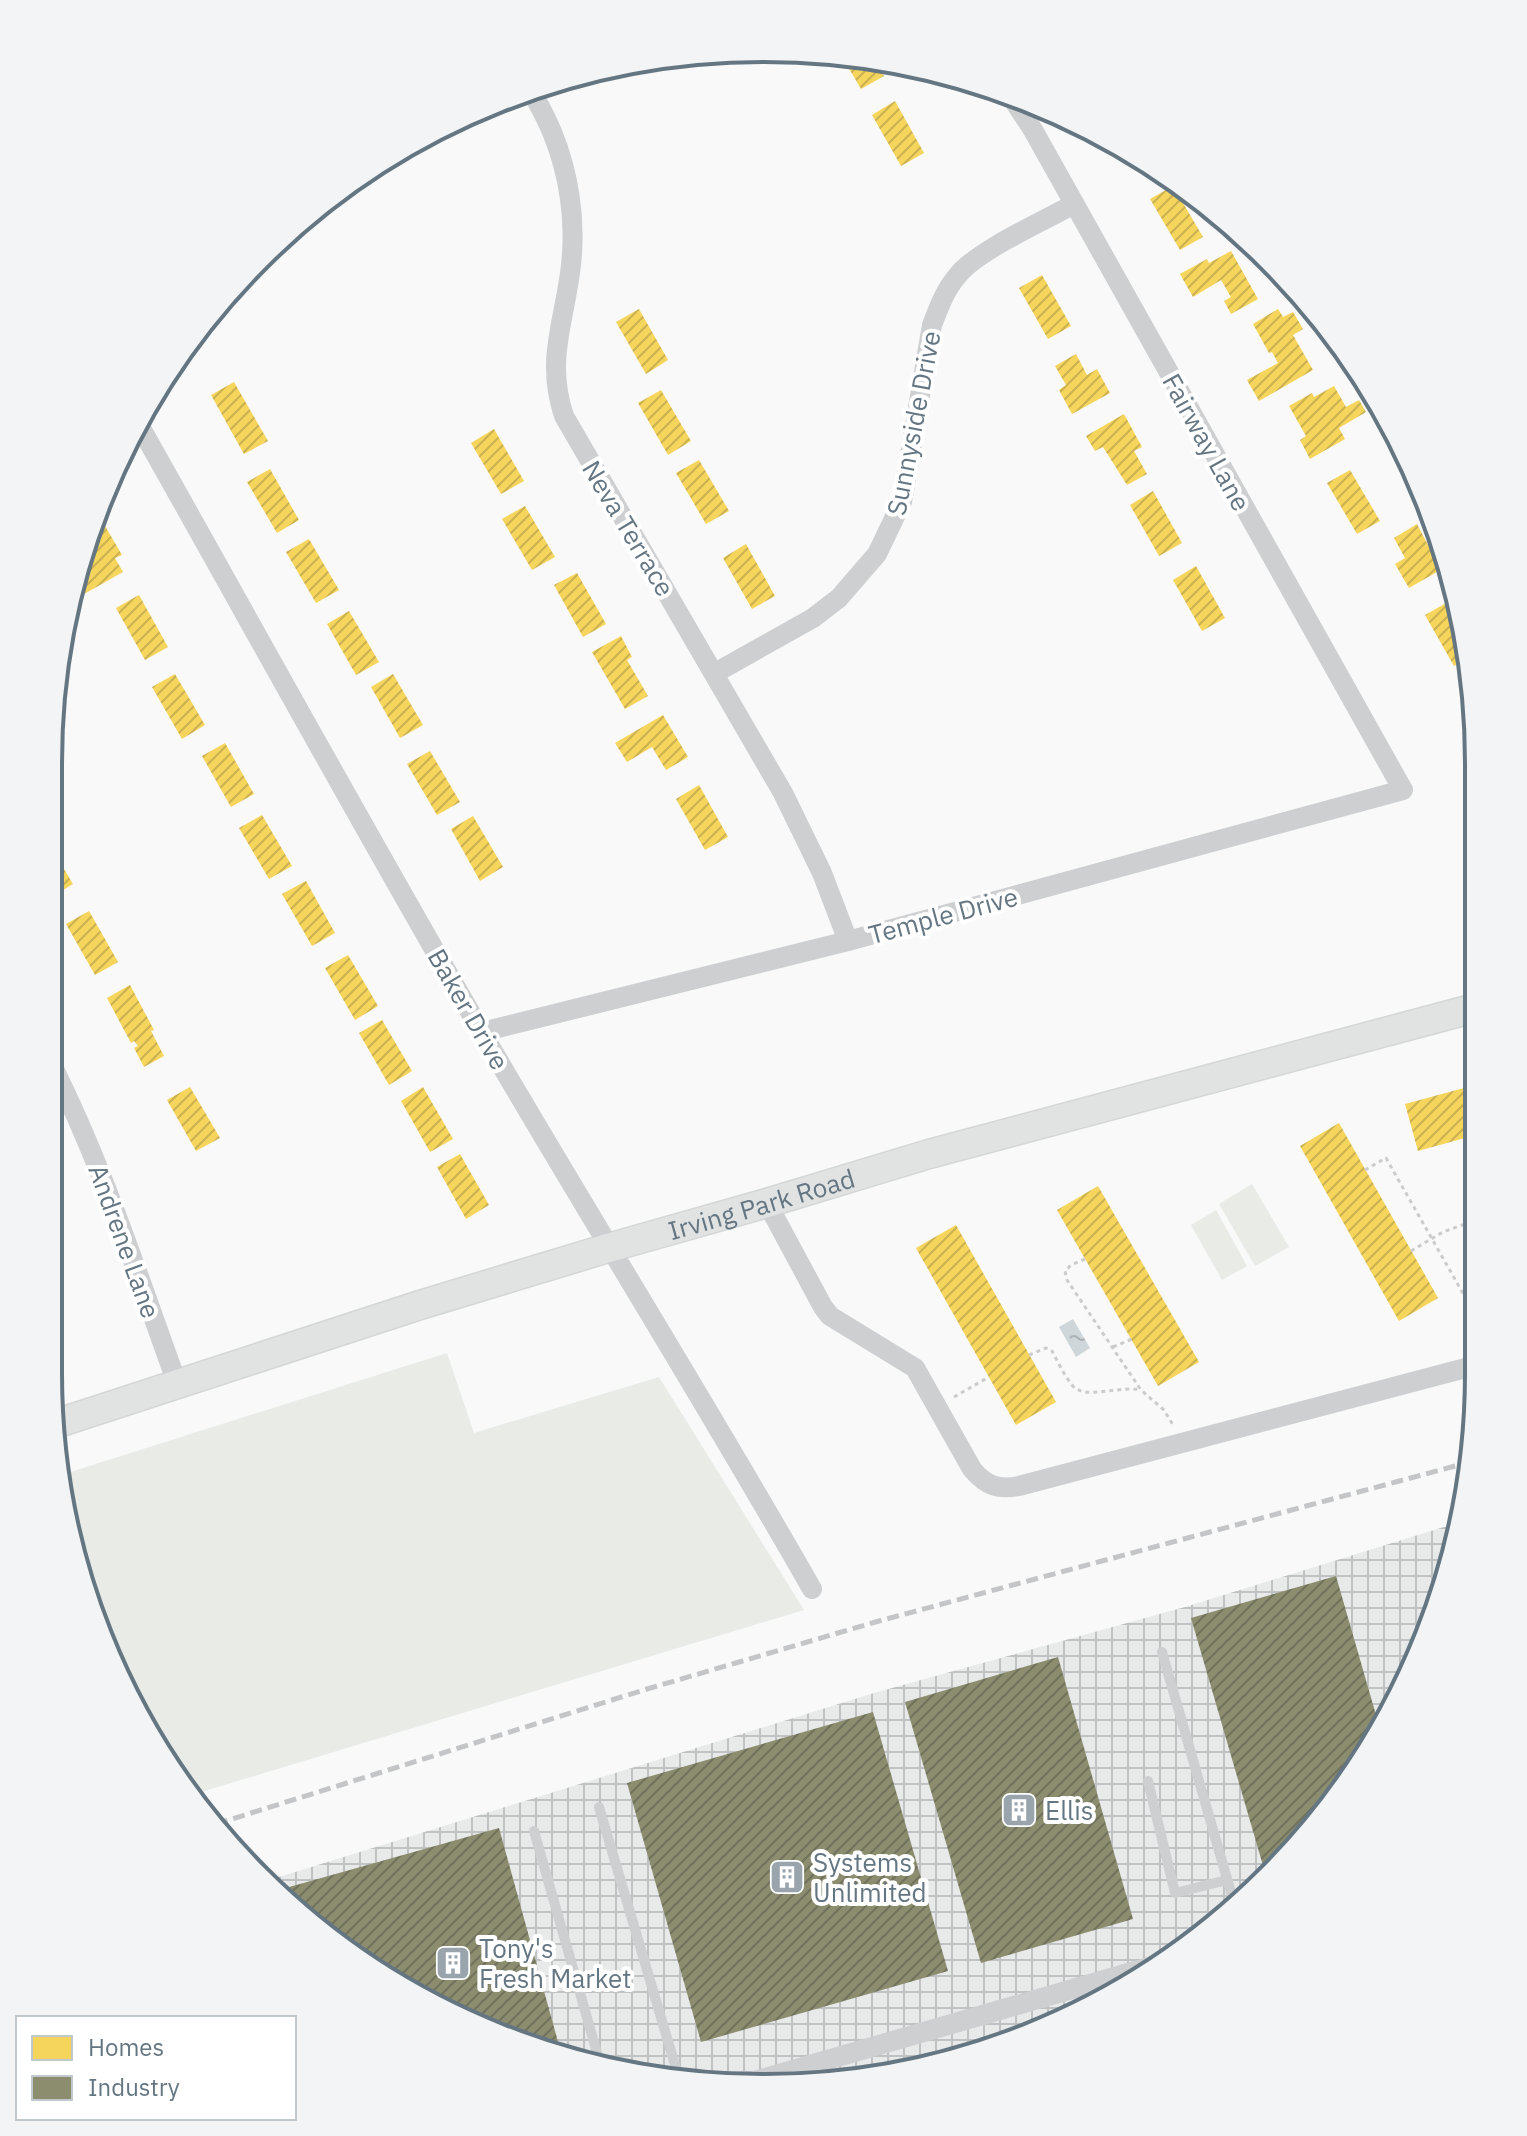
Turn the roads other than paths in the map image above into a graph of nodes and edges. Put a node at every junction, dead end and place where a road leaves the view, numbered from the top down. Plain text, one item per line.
1 (536, 100) edge
2 (1020, 111) edge
3 (1074, 204) junction
4 (144, 434) edge
5 (715, 673) junction
6 (1403, 790) joint
7 (848, 941) junction
8 (1465, 1011) edge
9 (482, 1032) junction
10 (62, 1084) edge
11 (767, 1203) junction
12 (608, 1248) junction
13 (1465, 1368) edge
14 (177, 1383) junction
15 (64, 1421) edge
16 (812, 1589) dead end
17 (1162, 1652) dead end
18 (1148, 1781) dead end
19 (599, 1807) dead end
20 (534, 1831) dead end
21 (1227, 1880) junction
22 (1231, 1895) edge
23 (1123, 1974) edge
24 (597, 2054) edge
25 (676, 2068) edge
26 (782, 2073) edge

1 - 5 street, Neva Terrace
2 - 3 street, Fairway Lane
3 - 5 street, Sunnyside Drive
3 - 6 street, Fairway Lane
4 - 9 street, Baker Drive
5 - 7 street, Neva Terrace
6 - 7 street, Temple Drive
7 - 9 street, Temple Drive
8 - 11 main road, Irving Park Road
9 - 12 street, Baker Drive
10 - 14 street, Andrene Lane
11 - 12 main road, Irving Park Road
11 - 13 street
12 - 14 main road, Irving Park Road
12 - 16 street, Baker Drive
14 - 15 main road, Irving Park Road
17 - 21 lane
18 - 21 lane
19 - 25 lane
20 - 24 lane
21 - 22 lane
23 - 26 street

